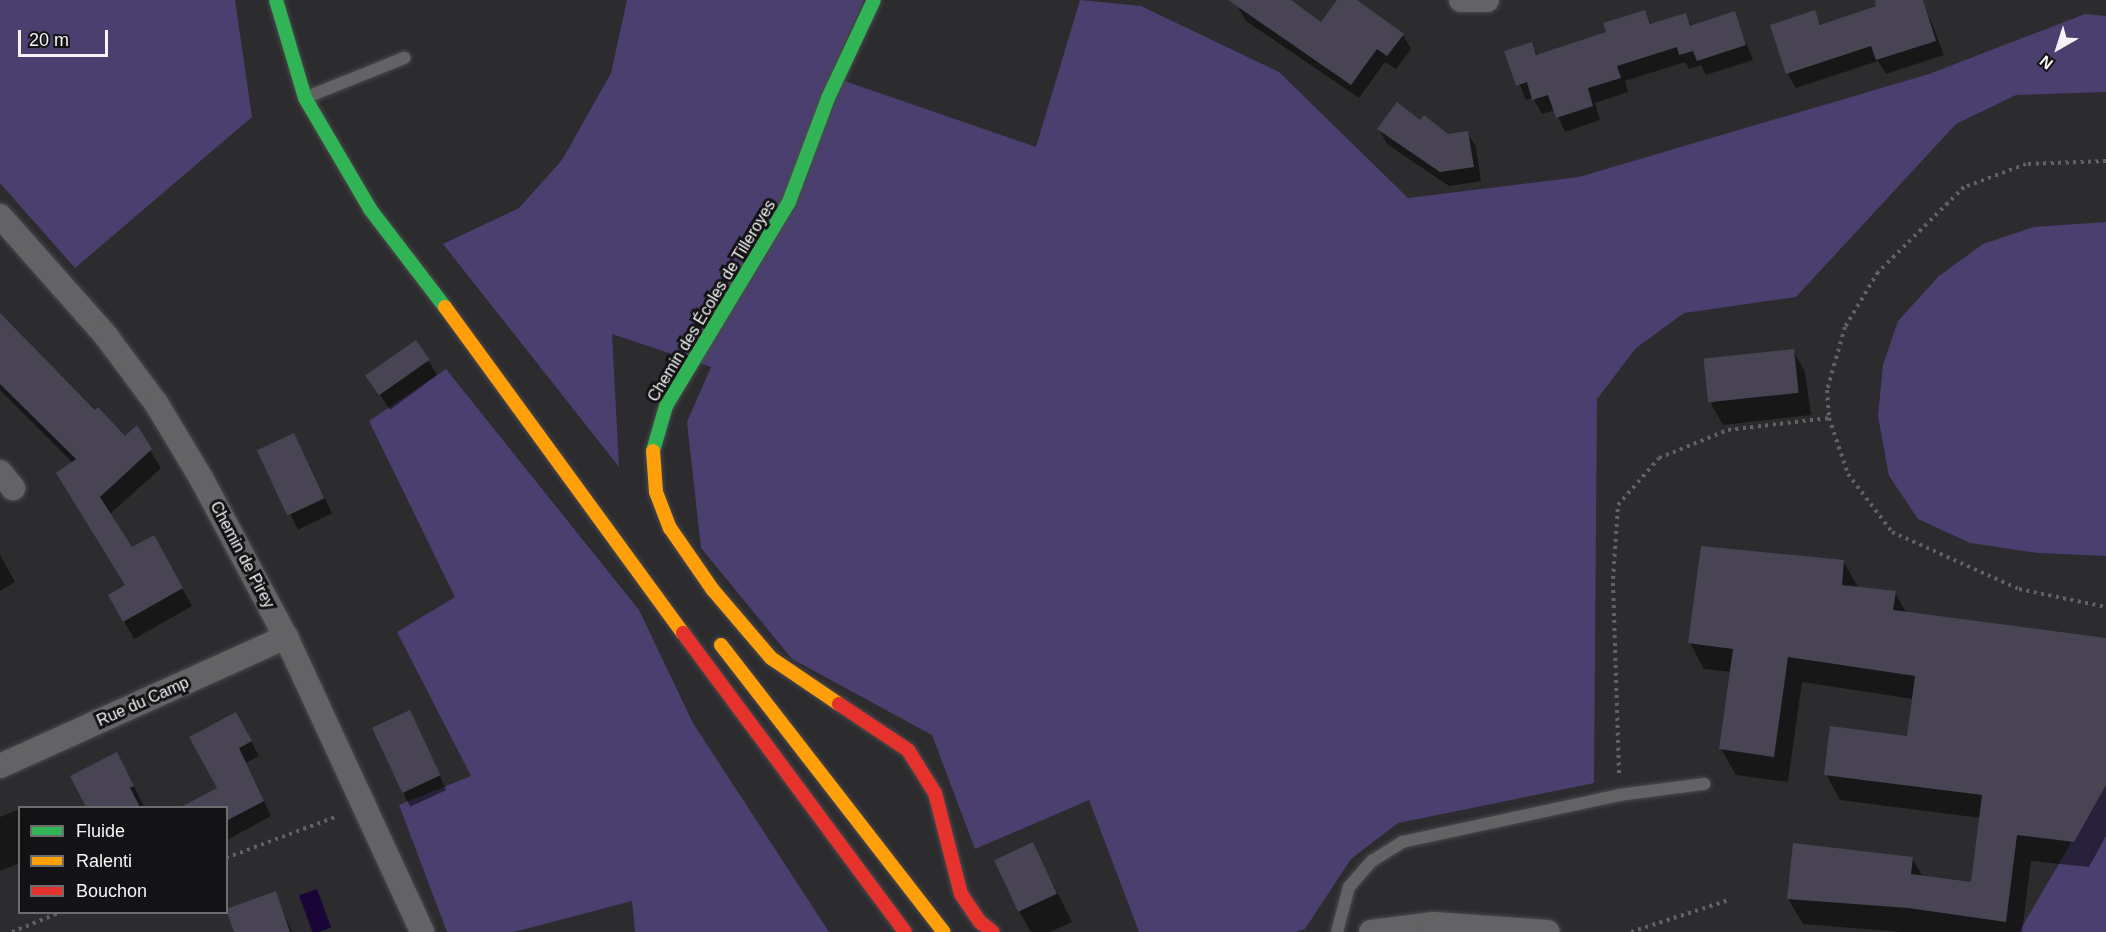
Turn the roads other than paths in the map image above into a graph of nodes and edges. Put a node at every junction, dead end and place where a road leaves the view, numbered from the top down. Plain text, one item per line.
1 (276, 0) edge
2 (874, 0) edge
3 (1461, 0) edge
4 (1486, 0) edge
5 (404, 58) dead end
6 (304, 98) junction
7 (4, 228) edge
8 (532, 422) junction
9 (595, 486) dead end
10 (286, 637) junction
11 (714, 637) dead end
12 (0, 766) edge
13 (1704, 784) dead end
14 (816, 817) junction
15 (422, 932) edge
16 (905, 932) edge
17 (924, 932) edge
18 (944, 932) edge
19 (993, 932) edge
20 (1337, 932) edge
21 (1371, 932) edge
22 (1548, 932) edge

1 - 6 main road
2 - 19 main road, Chemin des Écoles de Tilleroyes
3 - 4 street
5 - 6 lane
6 - 8 main road
7 - 10 street, Chemin de Pirey
8 - 9 main road
8 - 14 main road
10 - 12 street, Rue du Camp
10 - 15 street, Chemin de Pirey
11 - 18 main road
13 - 20 lane
14 - 16 main road
14 - 17 street
21 - 22 street

